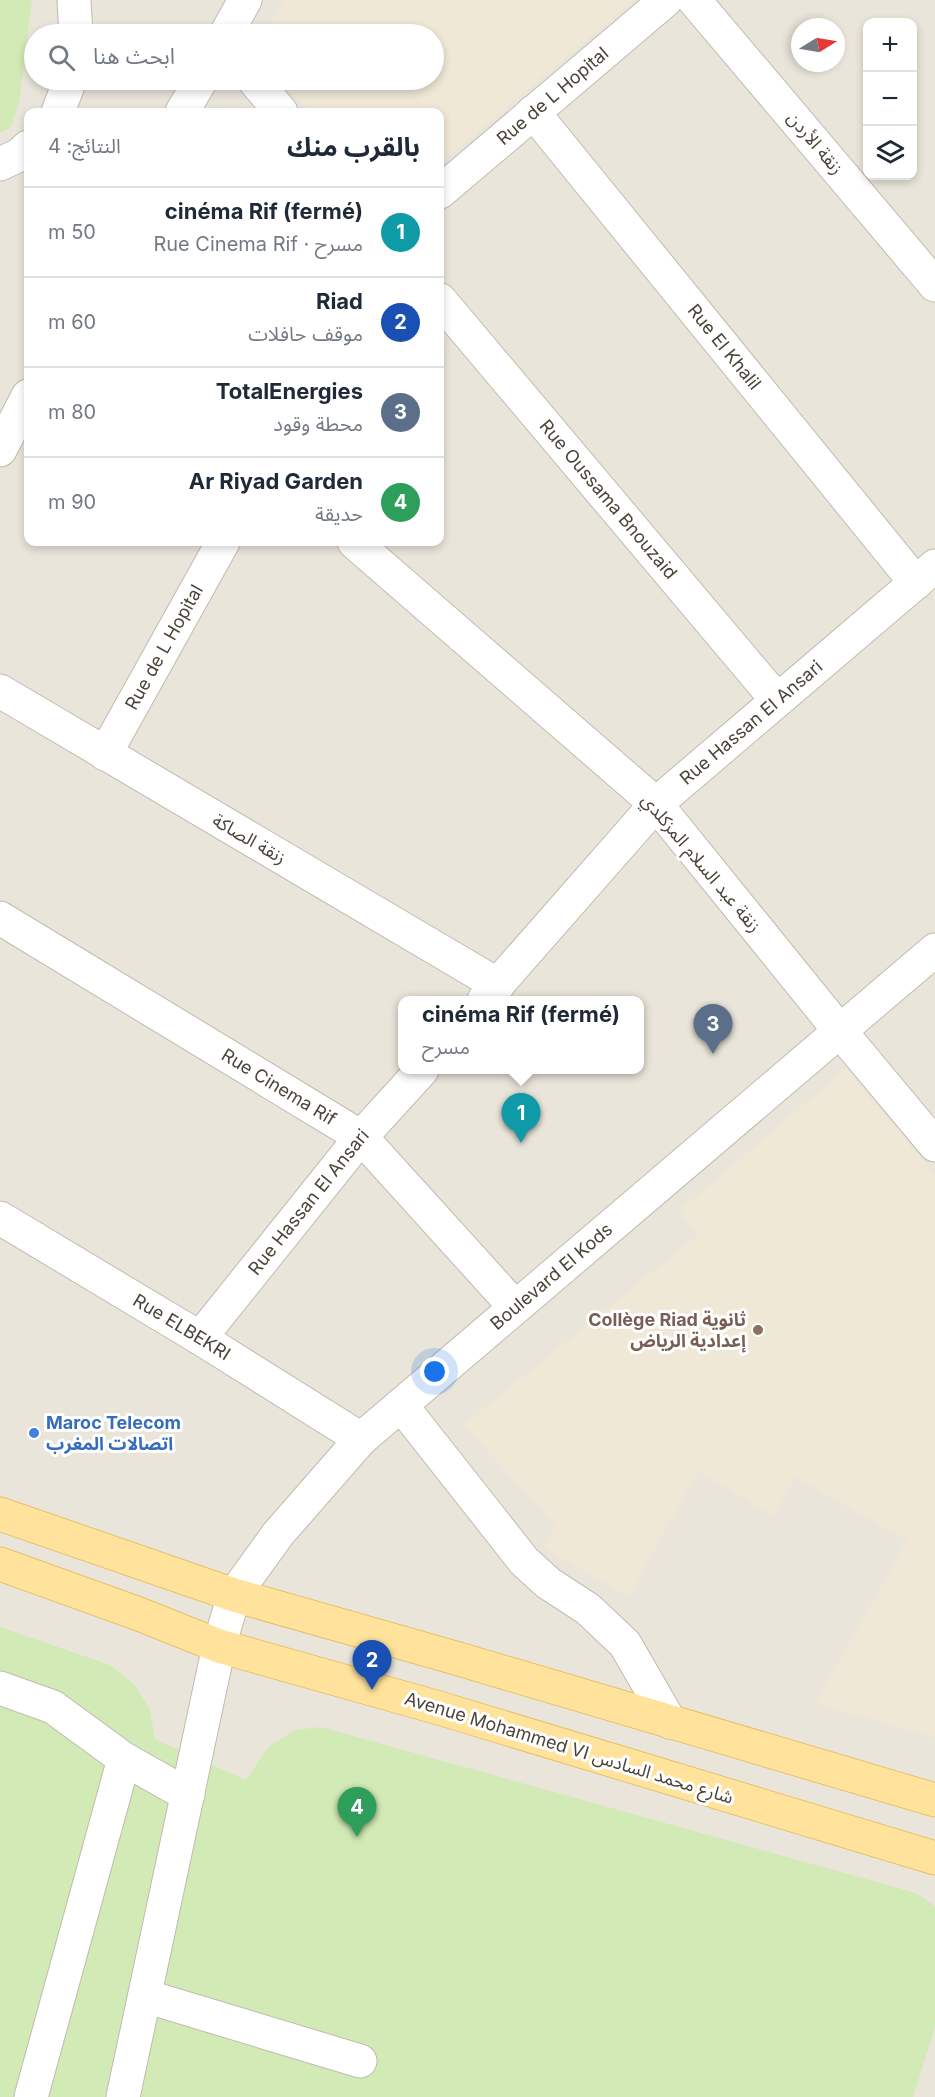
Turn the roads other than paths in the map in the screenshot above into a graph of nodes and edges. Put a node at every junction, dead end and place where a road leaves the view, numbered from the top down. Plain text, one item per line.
1 (74, 0) edge
2 (245, 0) edge
3 (666, 0) edge
4 (694, 0) edge
5 (75, 24) edge
6 (232, 24) edge
7 (67, 90) edge
8 (195, 90) edge
9 (262, 90) edge
10 (61, 108) edge
11 (184, 108) edge
12 (278, 108) edge
13 (533, 112) junction
14 (24, 151) edge
15 (0, 164) edge
16 (444, 189) edge
17 (935, 285) edge
18 (444, 305) edge
19 (24, 404) edge
20 (0, 450) edge
21 (220, 546) edge
22 (359, 546) edge
23 (925, 574) edge
24 (0, 691) edge
25 (777, 700) junction
26 (105, 754) junction
27 (656, 804) junction
28 (0, 918) edge
29 (935, 950) edge
30 (491, 993) edge
31 (839, 1030) junction
32 (418, 1074) edge
33 (361, 1137) junction
34 (935, 1144) edge
35 (0, 1218) edge
36 (515, 1307) junction
37 (200, 1338) junction
38 (400, 1406) junction
39 (361, 1439) junction
40 (0, 1514) edge
41 (0, 1564) edge
42 (234, 1595) junction
43 (219, 1646) junction
44 (0, 1688) edge
45 (670, 1722) junction
46 (124, 1759) junction
47 (188, 1795) junction
48 (935, 1800) edge
49 (935, 1858) edge
50 (146, 1996) junction
51 (360, 2061) dead end
52 (31, 2097) edge
53 (123, 2097) edge

1 - 5 street
2 - 6 street
3 - 13 street, Rue de L Hopital
4 - 17 street, زنقة الأردن
7 - 10 street
8 - 11 street
9 - 12 street
13 - 16 street, Rue de L Hopital
13 - 23 street, Rue El Khalil
14 - 15 street
18 - 25 street, Rue Oussama Bnouzaid
19 - 20 street
21 - 26 street, Rue de L Hopital
22 - 27 street, زنقة عبد السلام المزكلدي
23 - 25 street, Rue Hassan El Ansari
24 - 26 street, زنقة الصاكة
25 - 27 street, Rue Hassan El Ansari
26 - 30 street, زنقة الصاكة
27 - 30 street, Rue Hassan El Ansari
27 - 31 street, زنقة عبد السلام المزكلدي
28 - 33 street, Rue Cinema Rif
29 - 31 street, Boulevard El Kods
31 - 34 street, زنقة عبد السلام المزكلدي
31 - 36 street, Boulevard El Kods
32 - 33 street, Rue Hassan El Ansari
33 - 36 street, Rue Cinema Rif
33 - 37 street, Rue Hassan El Ansari
35 - 37 street, Rue ELBEKRI
36 - 38 street, Boulevard El Kods
37 - 39 street, Rue ELBEKRI
38 - 39 street, Boulevard El Kods
38 - 45 street
39 - 42 street, Boulevard El Kods
40 - 42 main road
41 - 43 main road, Avenue Mohammed VI شارع محمد السادس
42 - 43 street, Boulevard El Kods
42 - 45 main road
43 - 47 street, Boulevard El Kods
43 - 49 main road, Avenue Mohammed VI شارع محمد السادس
44 - 46 street
45 - 48 main road
46 - 47 street
46 - 52 street
47 - 50 street, Boulevard El Kods
50 - 51 street
50 - 53 street, Boulevard El Kods

